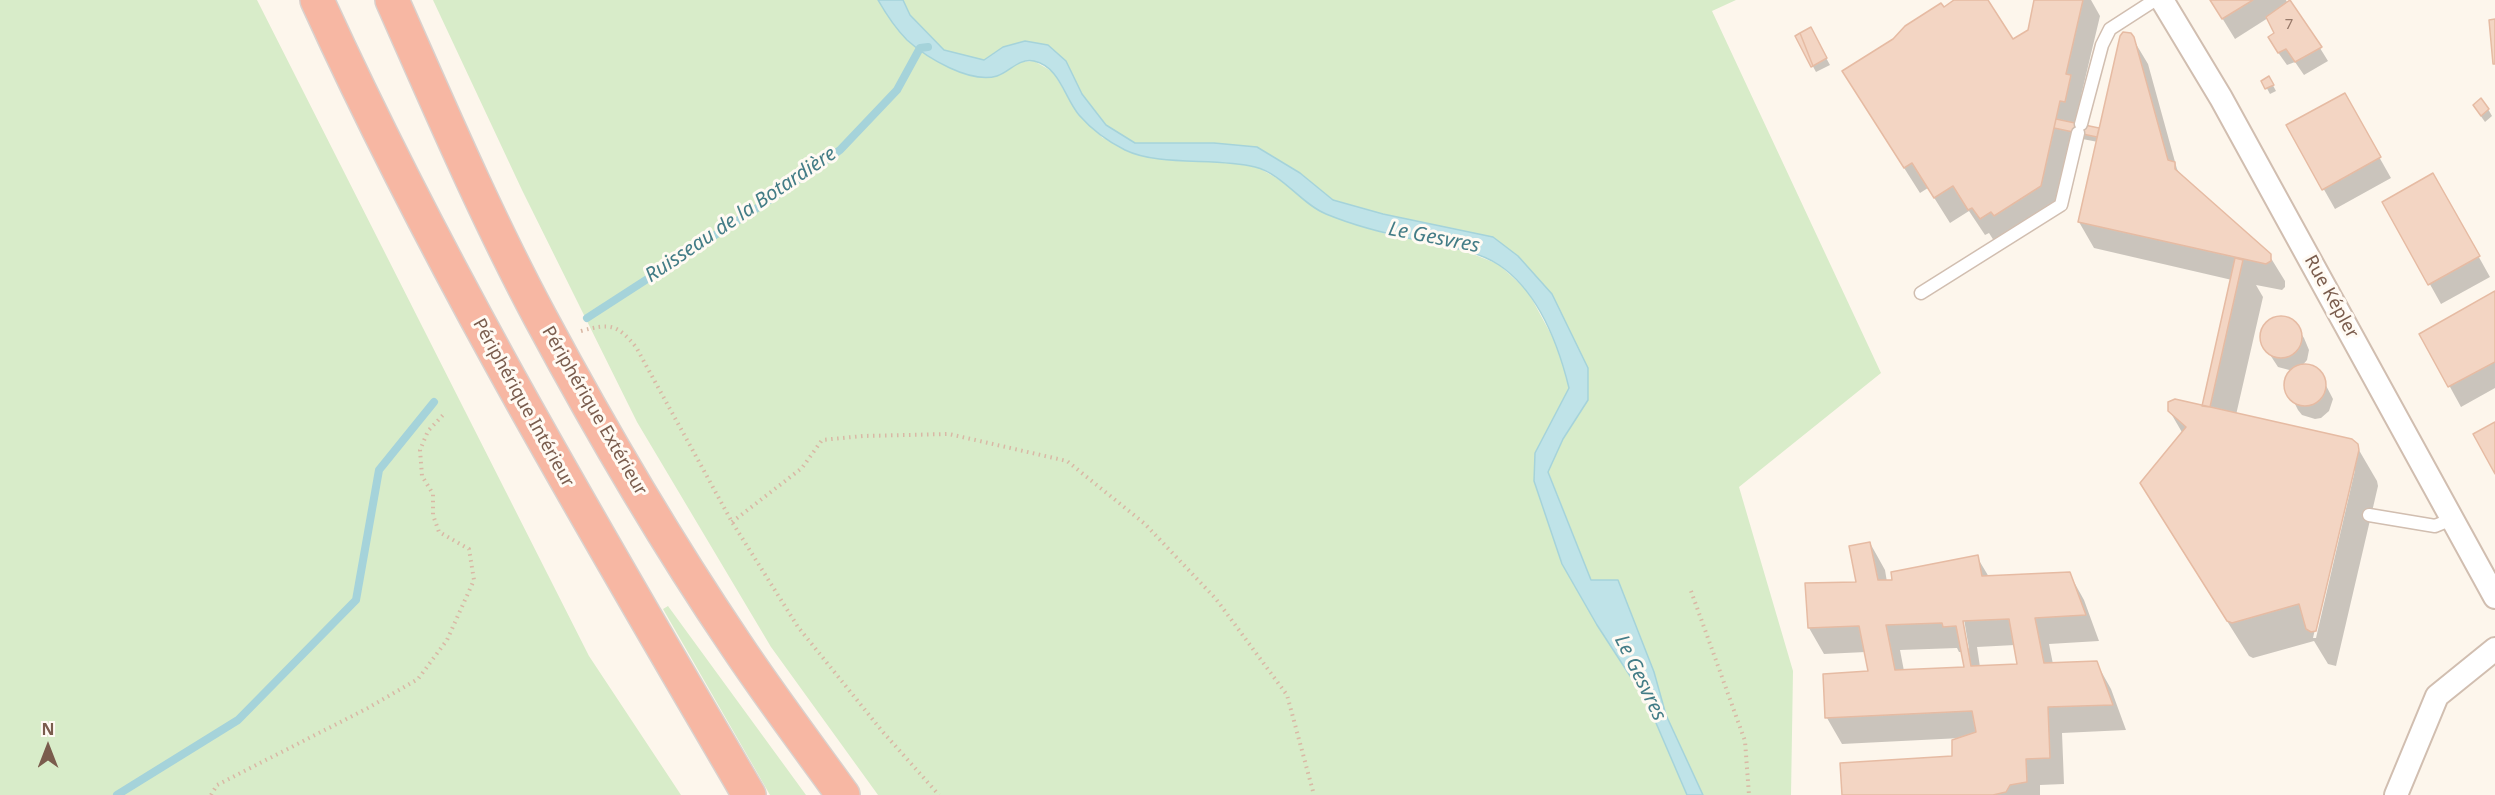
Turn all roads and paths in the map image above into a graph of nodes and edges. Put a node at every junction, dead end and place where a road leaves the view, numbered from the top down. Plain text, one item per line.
1 (317, 0) edge
2 (392, 0) edge
3 (2155, 0) edge
4 (2162, 0) edge
5 (1921, 293) dead end
6 (581, 331) dead end
7 (444, 414) dead end
8 (2369, 515) dead end
9 (2452, 519) junction
10 (732, 522) junction
11 (1691, 591) dead end
12 (2495, 597) edge
13 (2495, 649) edge
14 (211, 795) edge
15 (749, 795) edge
16 (843, 795) edge
17 (939, 795) edge
18 (1314, 795) edge
19 (1749, 795) edge
20 (2396, 795) edge

1 - 15 highway, Périphérique Intérieur
2 - 16 highway, Périphérique Extérieur
3 - 5 lane
4 - 9 street, Rue Képler
6 - 10 path
7 - 14 path
8 - 9 lane
9 - 12 street, Rue Képler
10 - 17 path
10 - 18 path
11 - 19 path
13 - 20 street

